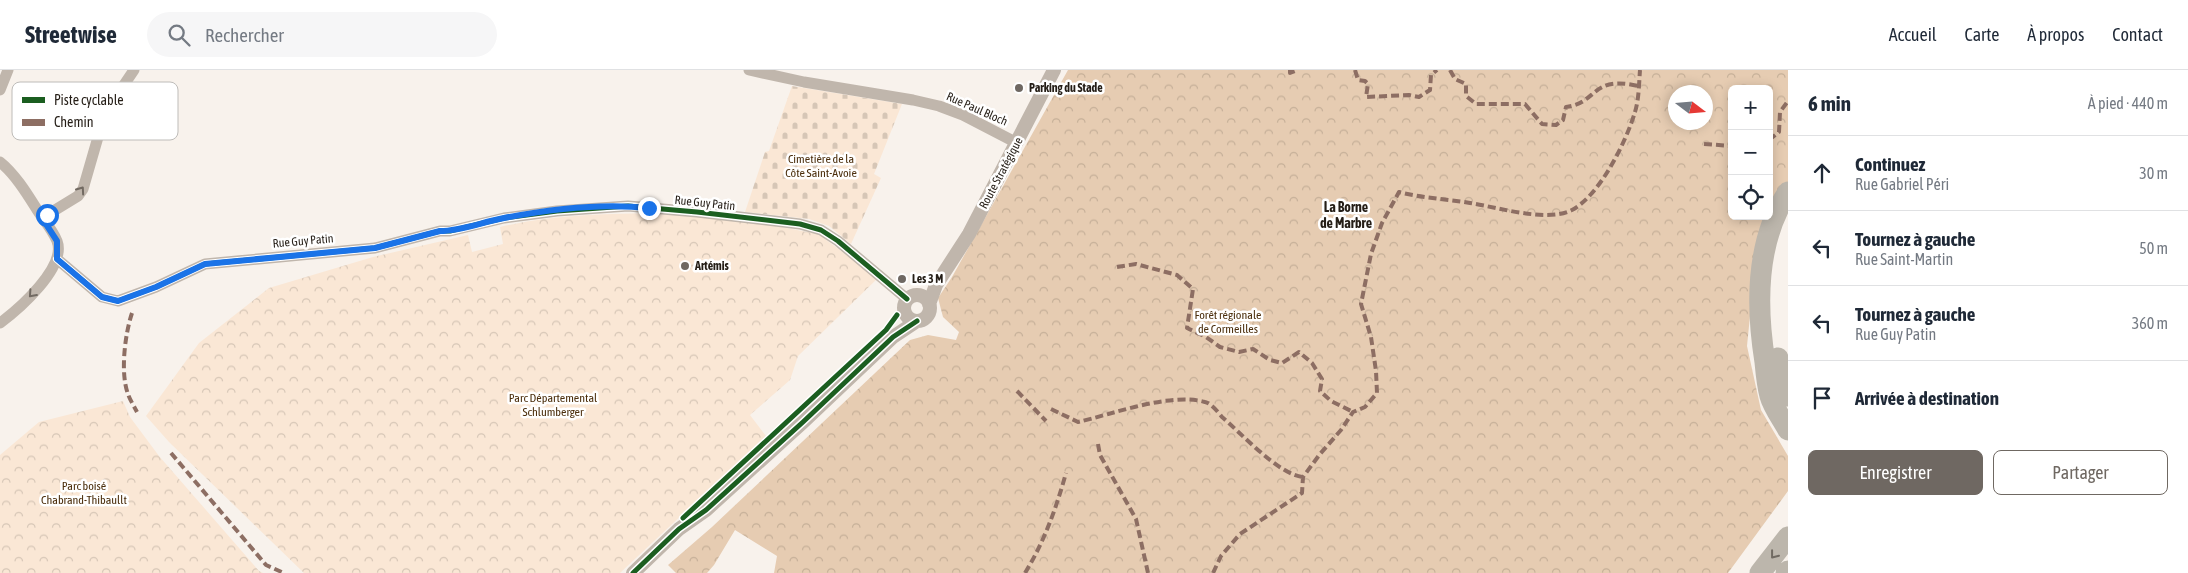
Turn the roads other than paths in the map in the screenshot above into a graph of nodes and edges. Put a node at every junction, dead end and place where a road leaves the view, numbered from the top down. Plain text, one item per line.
1 (8, 70) edge
2 (134, 70) edge
3 (749, 70) edge
4 (1054, 70) edge
5 (126, 82) edge
6 (0, 90) edge
7 (97, 140) edge
8 (1017, 143) junction
9 (0, 162) edge
10 (1788, 192) edge
11 (42, 218) junction
12 (1788, 225) edge
13 (57, 259) junction
14 (915, 302) junction
15 (917, 321) junction
16 (0, 323) edge
17 (893, 337) junction
18 (1788, 396) edge
19 (1788, 430) edge
20 (706, 510) junction
21 (1788, 537) edge
22 (633, 573) edge
23 (644, 573) edge
24 (1760, 573) edge

1 - 6 street
5 -> 2 street
3 - 8 street, Rue Paul Bloch
4 - 8 street, Route Stratégique
11 -> 7 street
8 - 14 street, Route Stratégique
9 - 11 street
10 - 19 highway
11 - 13 street
12 - 18 highway
13 - 14 street, Rue Guy Patin
13 -> 16 street
14 - 15 street
14 - 15 street
14 - 17 street, Route Stratégique
15 - 17 street, Route Stratégique
17 - 20 street, Route Stratégique
20 - 22 street, Route Stratégique
20 - 23 street, Route Stratégique
21 -> 24 highway

